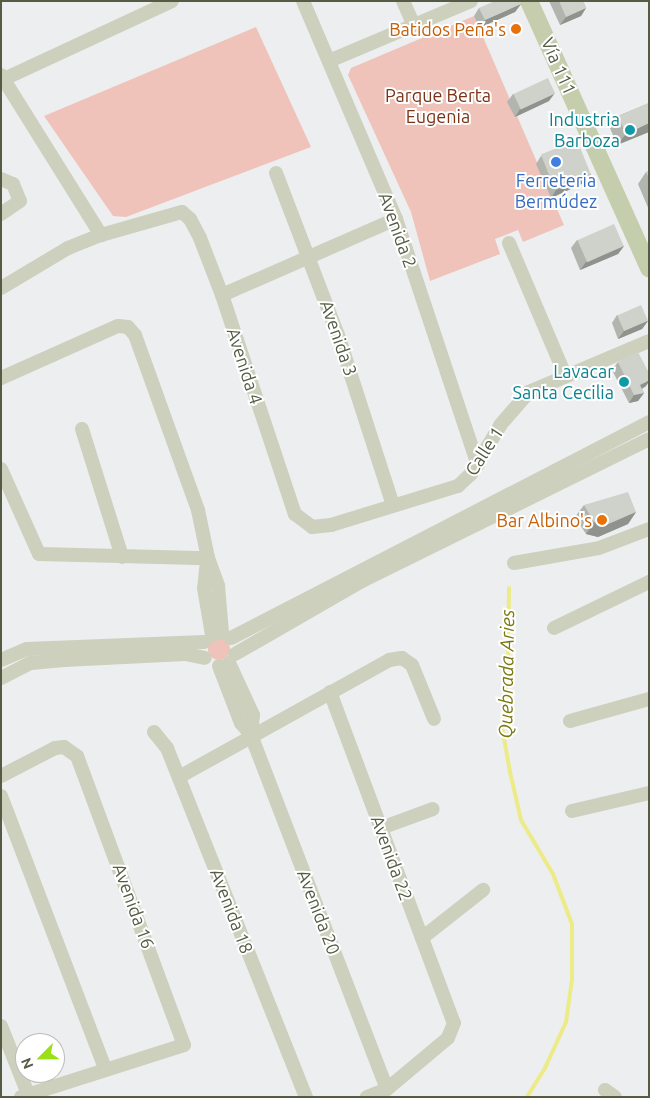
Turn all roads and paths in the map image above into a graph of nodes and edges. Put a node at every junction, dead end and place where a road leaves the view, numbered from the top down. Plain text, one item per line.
1 (172, 1) edge
2 (303, 1) edge
3 (403, 1) edge
4 (471, 1) edge
5 (529, 1) edge
6 (144, 7) edge
7 (414, 26) junction
8 (329, 61) junction
9 (2, 77) edge
10 (276, 173) dead end
11 (1, 179) edge
12 (1, 214) edge
13 (396, 219) junction
14 (101, 235) junction
15 (642, 237) edge
16 (509, 243) dead end
17 (310, 256) junction
18 (649, 268) edge
19 (1, 288) edge
20 (222, 295) junction
21 (649, 341) edge
22 (565, 375) junction
23 (1, 378) edge
24 (649, 422) edge
25 (82, 429) dead end
26 (649, 439) edge
27 (608, 450) junction
28 (478, 465) junction
29 (1, 469) edge
30 (393, 506) junction
31 (304, 523) joint
32 (649, 528) edge
33 (122, 557) junction
34 (208, 558) junction
35 (514, 562) dead end
36 (360, 576) junction
37 (649, 582) edge
38 (554, 628) dead end
39 (217, 637) junction
40 (64, 653) junction
41 (205, 658) junction
42 (1, 660) edge
43 (228, 661) junction
44 (1, 678) edge
45 (330, 692) junction
46 (649, 700) edge
47 (434, 719) dead end
48 (570, 721) dead end
49 (154, 732) dead end
50 (251, 735) junction
51 (1, 776) edge
52 (179, 776) junction
53 (649, 793) edge
54 (1, 796) edge
55 (433, 809) dead end
56 (572, 811) dead end
57 (381, 828) junction
58 (483, 890) dead end
59 (422, 938) junction
60 (1, 1026) edge
61 (105, 1068) junction
62 (388, 1089) junction
63 (305, 1095) edge
64 (25, 1096) edge
65 (367, 1097) edge

1 - 6 street
2 - 8 street, Avenida 2
3 - 7 street
4 - 7 street
5 - 15 main road, Vía 111
6 - 9 street
7 - 8 street
8 - 13 street, Avenida 2
9 - 14 street
10 - 17 street, Avenida 3
11 - 12 street
13 - 17 street
13 - 28 street, Avenida 2
14 - 19 street
14 - 20 street, Avenida 4
15 - 18 main road, Vía 111
16 - 22 street
17 - 20 street
17 - 30 street, Avenida 3
20 - 31 street, Avenida 4
21 - 22 street, Calle 1
22 - 28 street, Calle 1
23 - 34 street
24 - 27 street
25 - 33 street
26 - 27 street
27 - 36 street
28 - 30 street, Calle 1
29 - 33 street
30 - 31 street, Calle 1
32 - 35 street
33 - 34 street
34 - 39 street
36 - 39 street
36 - 43 street
37 - 38 street
39 - 40 street
39 - 41 street
39 - 43 street, Avenida 20
40 - 41 street
40 - 42 street
40 - 44 street
41 - 43 street
43 - 50 street, Avenida 20
45 - 47 street
45 - 50 street
45 - 57 street, Avenida 22
46 - 48 street
49 - 52 street, Avenida 18
50 - 52 street
50 - 62 street, Avenida 20
51 - 61 street, Avenida 16
52 - 63 street, Avenida 18
53 - 56 street
54 - 61 street
55 - 57 street
57 - 59 street, Avenida 22
58 - 59 street
59 - 62 street, Avenida 22
60 - 64 street
61 - 64 street
62 - 65 street

